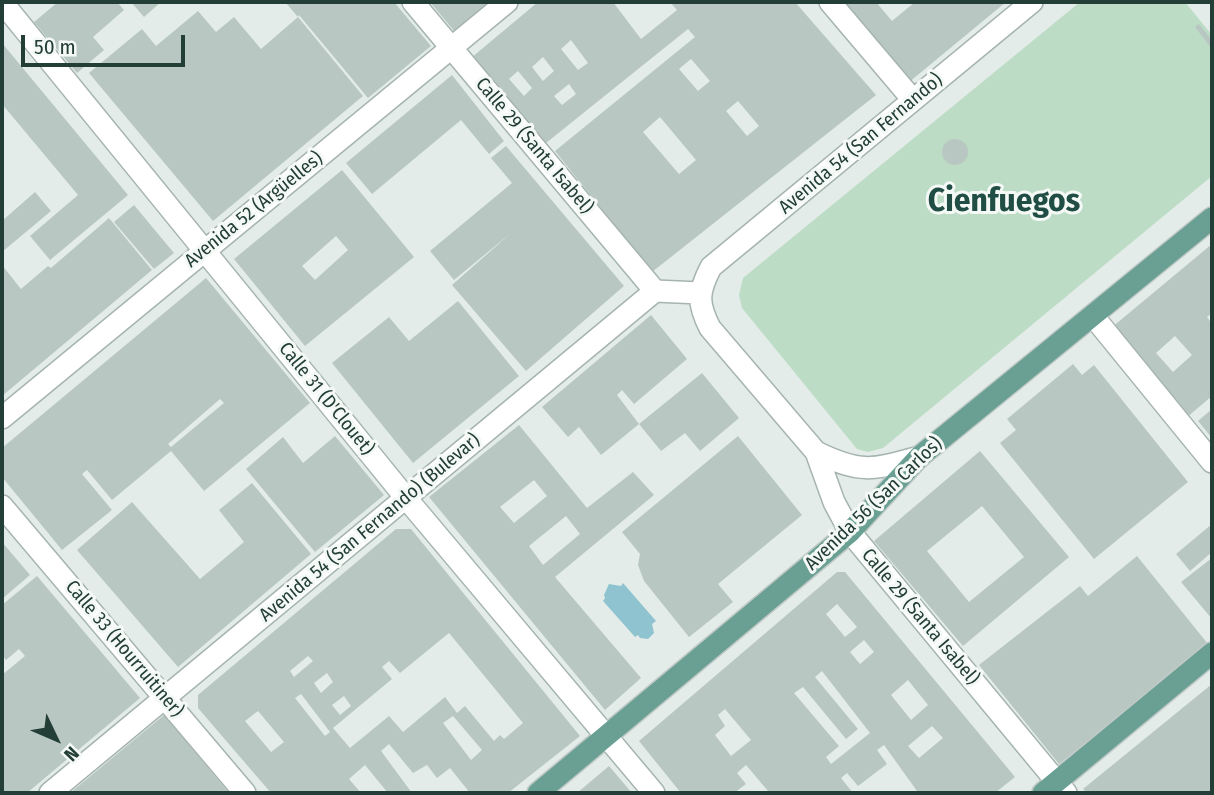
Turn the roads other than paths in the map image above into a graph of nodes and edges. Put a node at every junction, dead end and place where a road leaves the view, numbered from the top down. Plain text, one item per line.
1 (413, 2) edge
2 (507, 2) edge
3 (830, 2) edge
4 (1032, 2) edge
5 (5, 5) edge
6 (451, 48) junction
7 (913, 100) junction
8 (1212, 218) edge
9 (205, 251) junction
10 (655, 291) junction
11 (700, 293) junction
12 (1093, 316) junction
13 (2, 418) edge
14 (816, 452) junction
15 (919, 457) junction
16 (1212, 462) edge
17 (406, 498) junction
18 (2, 506) edge
19 (850, 532) junction
20 (1212, 653) edge
21 (165, 698) junction
22 (607, 737) junction
23 (1055, 789) edge
24 (50, 793) edge
25 (245, 793) edge
26 (538, 793) edge
27 (654, 793) edge

1 - 6 street, Calle 29 (Santa Isabel)
2 - 6 street, Avenida 52 (Argüelles)
3 - 7 street
4 - 7 street, Avenida 54 (San Fernando)
5 - 9 street, Calle 31 (D'Clouet)
6 - 9 street, Avenida 52 (Argüelles)
6 - 10 street, Calle 29 (Santa Isabel)
7 - 11 street, Avenida 54 (San Fernando)
8 - 12 main road, Avenida 56 (San Carlos)
9 - 13 street, Avenida 52 (Argüelles)
9 - 17 street, Calle 31 (D'Clouet)
10 - 11 street
10 - 17 street, Avenida 54 (San Fernando) (Bulevar)
11 - 14 street, Calle 29 (Santa Isabel)
12 - 15 main road, Avenida 56 (San Carlos)
12 - 16 street
14 - 15 street
14 - 19 street, Calle 29 (Santa Isabel)
15 - 19 main road, Avenida 56 (San Carlos)
17 - 21 street, Avenida 54 (San Fernando) (Bulevar)
17 - 22 street, Calle 31 (D'Clouet)
18 - 21 street, Calle 33 (Hourruitiner)
19 - 22 main road, Avenida 56 (San Carlos)
19 - 23 street, Calle 29 (Santa Isabel)
20 - 23 main road
21 - 24 street, Avenida 54 (San Fernando) (Bulevar)
21 - 25 street, Calle 33 (Hourruitiner)
22 - 26 main road, Avenida 56 (San Carlos)
22 - 27 street, Calle 31 (D'Clouet)

